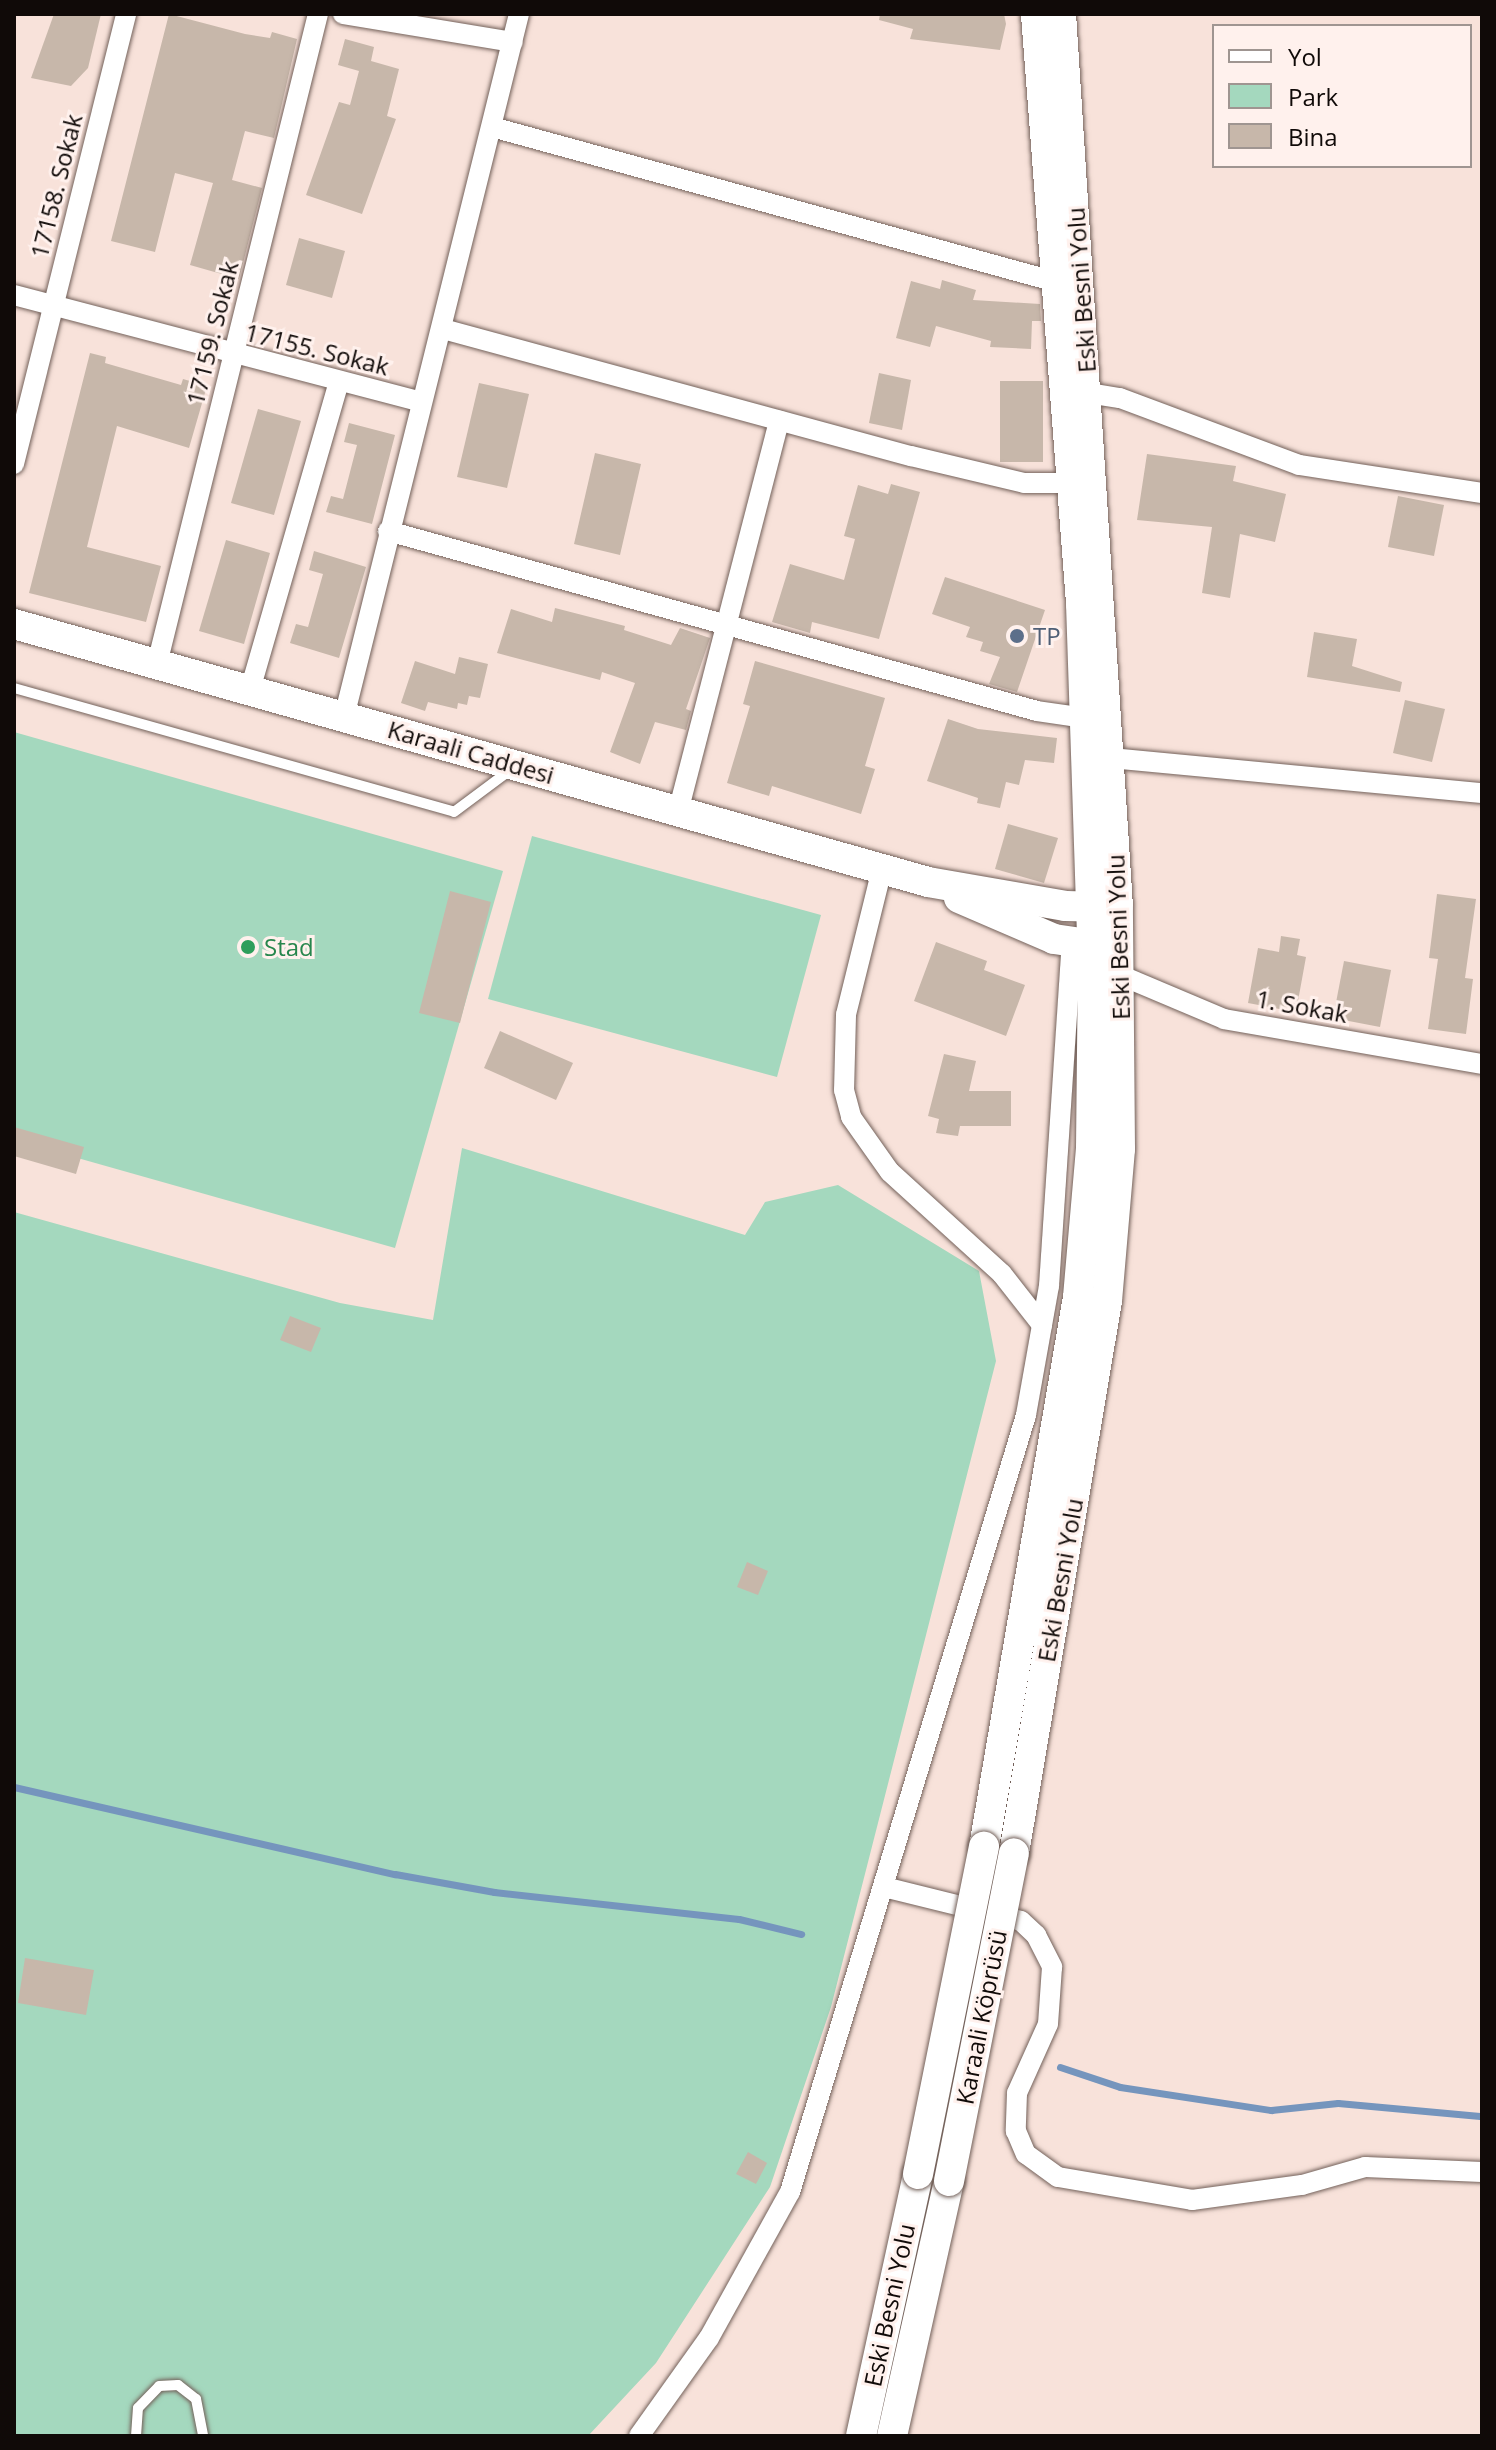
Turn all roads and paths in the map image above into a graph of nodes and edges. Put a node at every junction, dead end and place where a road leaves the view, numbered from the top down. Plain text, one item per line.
1 (126, 14) edge
2 (318, 14) edge
3 (343, 14) edge
4 (519, 14) edge
5 (1036, 14) edge
6 (1061, 14) edge
7 (513, 42) junction
8 (492, 127) junction
9 (1060, 283) junction
10 (14, 295) edge
11 (53, 305) junction
12 (443, 329) junction
13 (233, 354) junction
14 (339, 382) junction
15 (1088, 393) junction
16 (421, 402) junction
17 (779, 421) junction
18 (14, 464) edge
19 (1071, 483) junction
20 (1482, 493) edge
21 (388, 531) junction
22 (726, 623) junction
23 (14, 624) edge
24 (157, 664) junction
25 (14, 688) edge
26 (250, 690) junction
27 (344, 717) junction
28 (1085, 718) junction
29 (1110, 758) junction
30 (516, 766) junction
31 (1482, 793) edge
32 (679, 808) junction
33 (882, 869) junction
34 (928, 882) junction
35 (1104, 907) junction
36 (1101, 952) junction
37 (1482, 1064) edge
38 (1042, 1325) junction
39 (984, 1847) joint
40 (1014, 1853) joint
41 (884, 1887) junction
42 (1482, 2172) edge
43 (918, 2174) joint
44 (949, 2181) joint
45 (136, 2436) edge
46 (203, 2436) edge
47 (639, 2436) edge
48 (861, 2436) edge
49 (892, 2436) edge

1 - 11 street, 17158. Sokak
2 - 13 street, 17159. Sokak
3 - 7 street
4 - 7 street
5 - 9 main road, Eski Besni Yolu
6 - 15 main road, Eski Besni Yolu
7 - 8 street
8 - 9 street
8 - 12 street
9 - 19 main road, Eski Besni Yolu
10 - 11 street, 17155. Sokak
11 - 13 street, 17155. Sokak
11 - 18 street, 17158. Sokak
12 - 16 street
12 - 17 street
13 - 14 street, 17155. Sokak
13 - 24 street, 17159. Sokak
14 - 16 street, 17155. Sokak
14 - 26 street
15 - 20 street
15 - 29 main road, Eski Besni Yolu
16 - 21 street
17 - 19 street
17 - 22 street
19 - 28 main road, Eski Besni Yolu
21 - 22 street
21 - 27 street
22 - 28 street
22 - 32 street
23 - 24 main road, Karaali Caddesi
24 - 26 main road, Karaali Caddesi
25 - 30 lane
26 - 27 main road, Karaali Caddesi
27 - 30 main road, Karaali Caddesi
28 - 35 main road, Eski Besni Yolu
29 - 31 street
29 - 35 main road, Eski Besni Yolu
30 - 32 main road, Karaali Caddesi
32 - 33 main road, Karaali Caddesi
33 - 34 main road, Karaali Caddesi
33 - 38 street
34 - 35 main road
34 - 36 main road
35 - 36 main road, Eski Besni Yolu
36 - 37 street, 1. Sokak
36 - 38 street
36 - 39 main road, Eski Besni Yolu
36 - 40 main road, Eski Besni Yolu
38 - 41 street
39 - 43 main road, Karaali Köprüsü, bridge
40 - 44 main road, Karaali Köprüsü, bridge
41 - 42 street
41 - 47 street
43 - 48 main road, Eski Besni Yolu
44 - 49 main road, Eski Besni Yolu
45 - 46 lane

